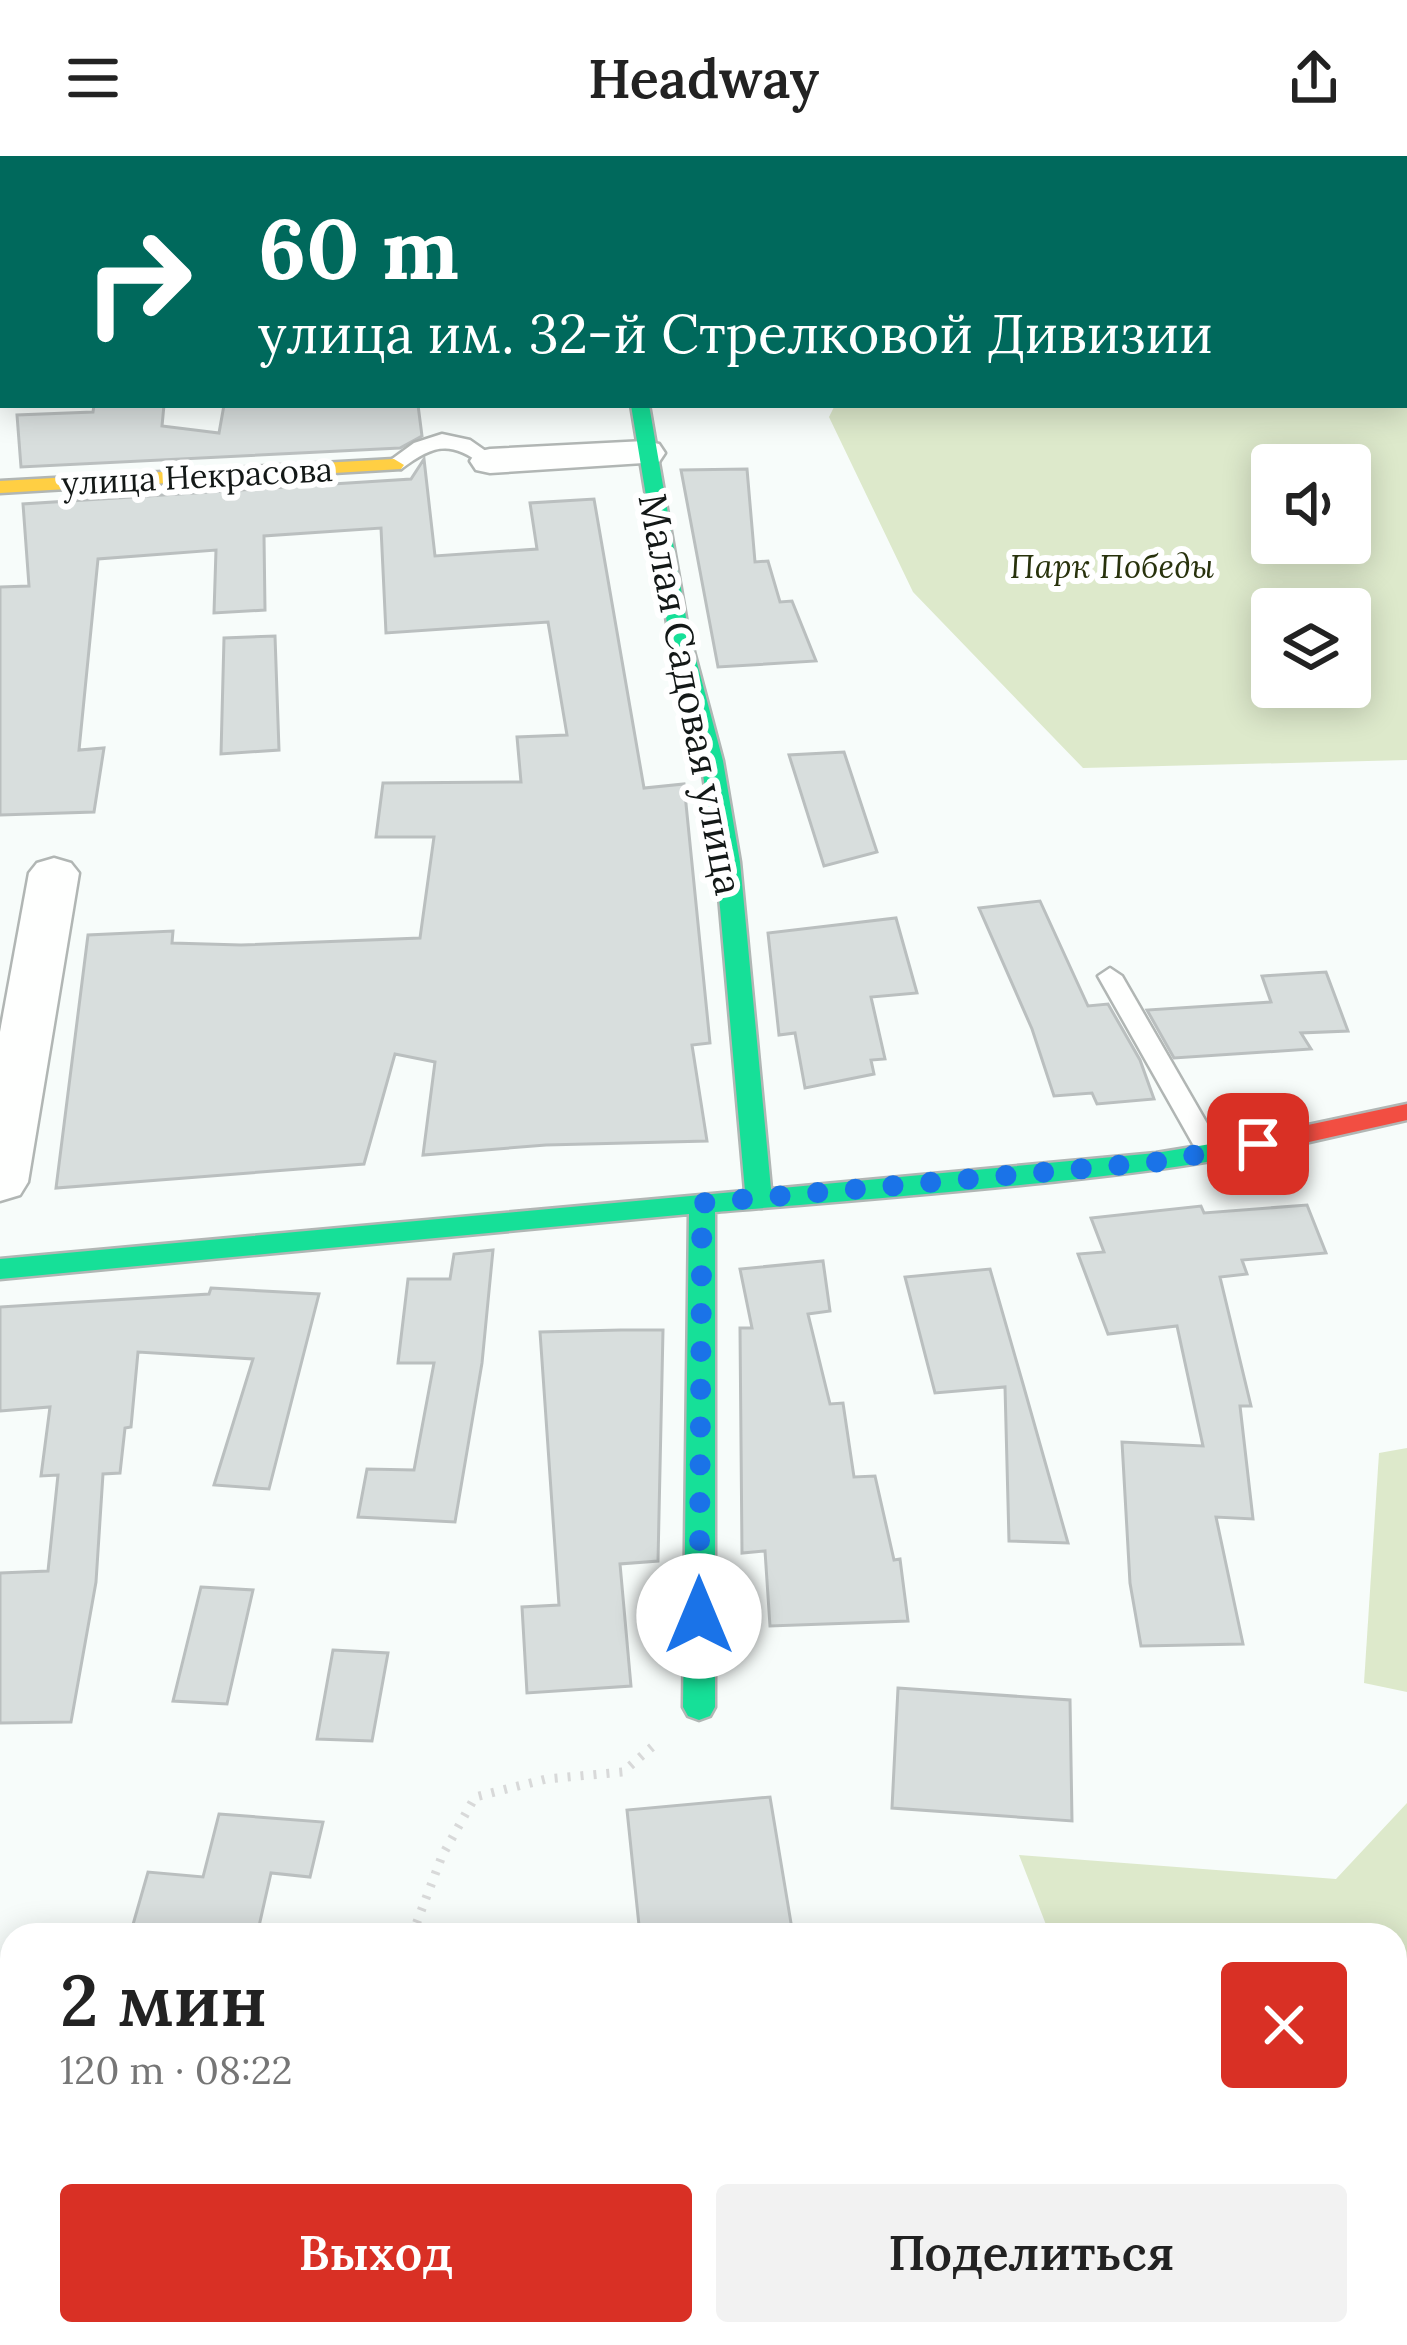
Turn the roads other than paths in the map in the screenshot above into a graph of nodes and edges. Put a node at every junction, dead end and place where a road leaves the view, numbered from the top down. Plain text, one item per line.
1 (640, 408) edge
2 (645, 453) junction
3 (490, 461) joint
4 (394, 465) joint
5 (0, 487) edge
6 (54, 873) dead end
7 (1110, 976) dead end
8 (1407, 1112) edge
9 (1211, 1153) junction
10 (0, 1182) edge
11 (759, 1199) junction
12 (702, 1203) junction
13 (0, 1269) edge
14 (699, 1707) road end

1 - 2 street, Малая Садовая улица
2 - 3 street
2 - 11 street, Малая Садовая улица
3 - 4 lane
4 - 5 street, улица Некрасова
6 - 10 street
7 - 9 lane
8 - 9 street
9 - 11 street
11 - 12 street
12 - 13 street
12 - 14 street

